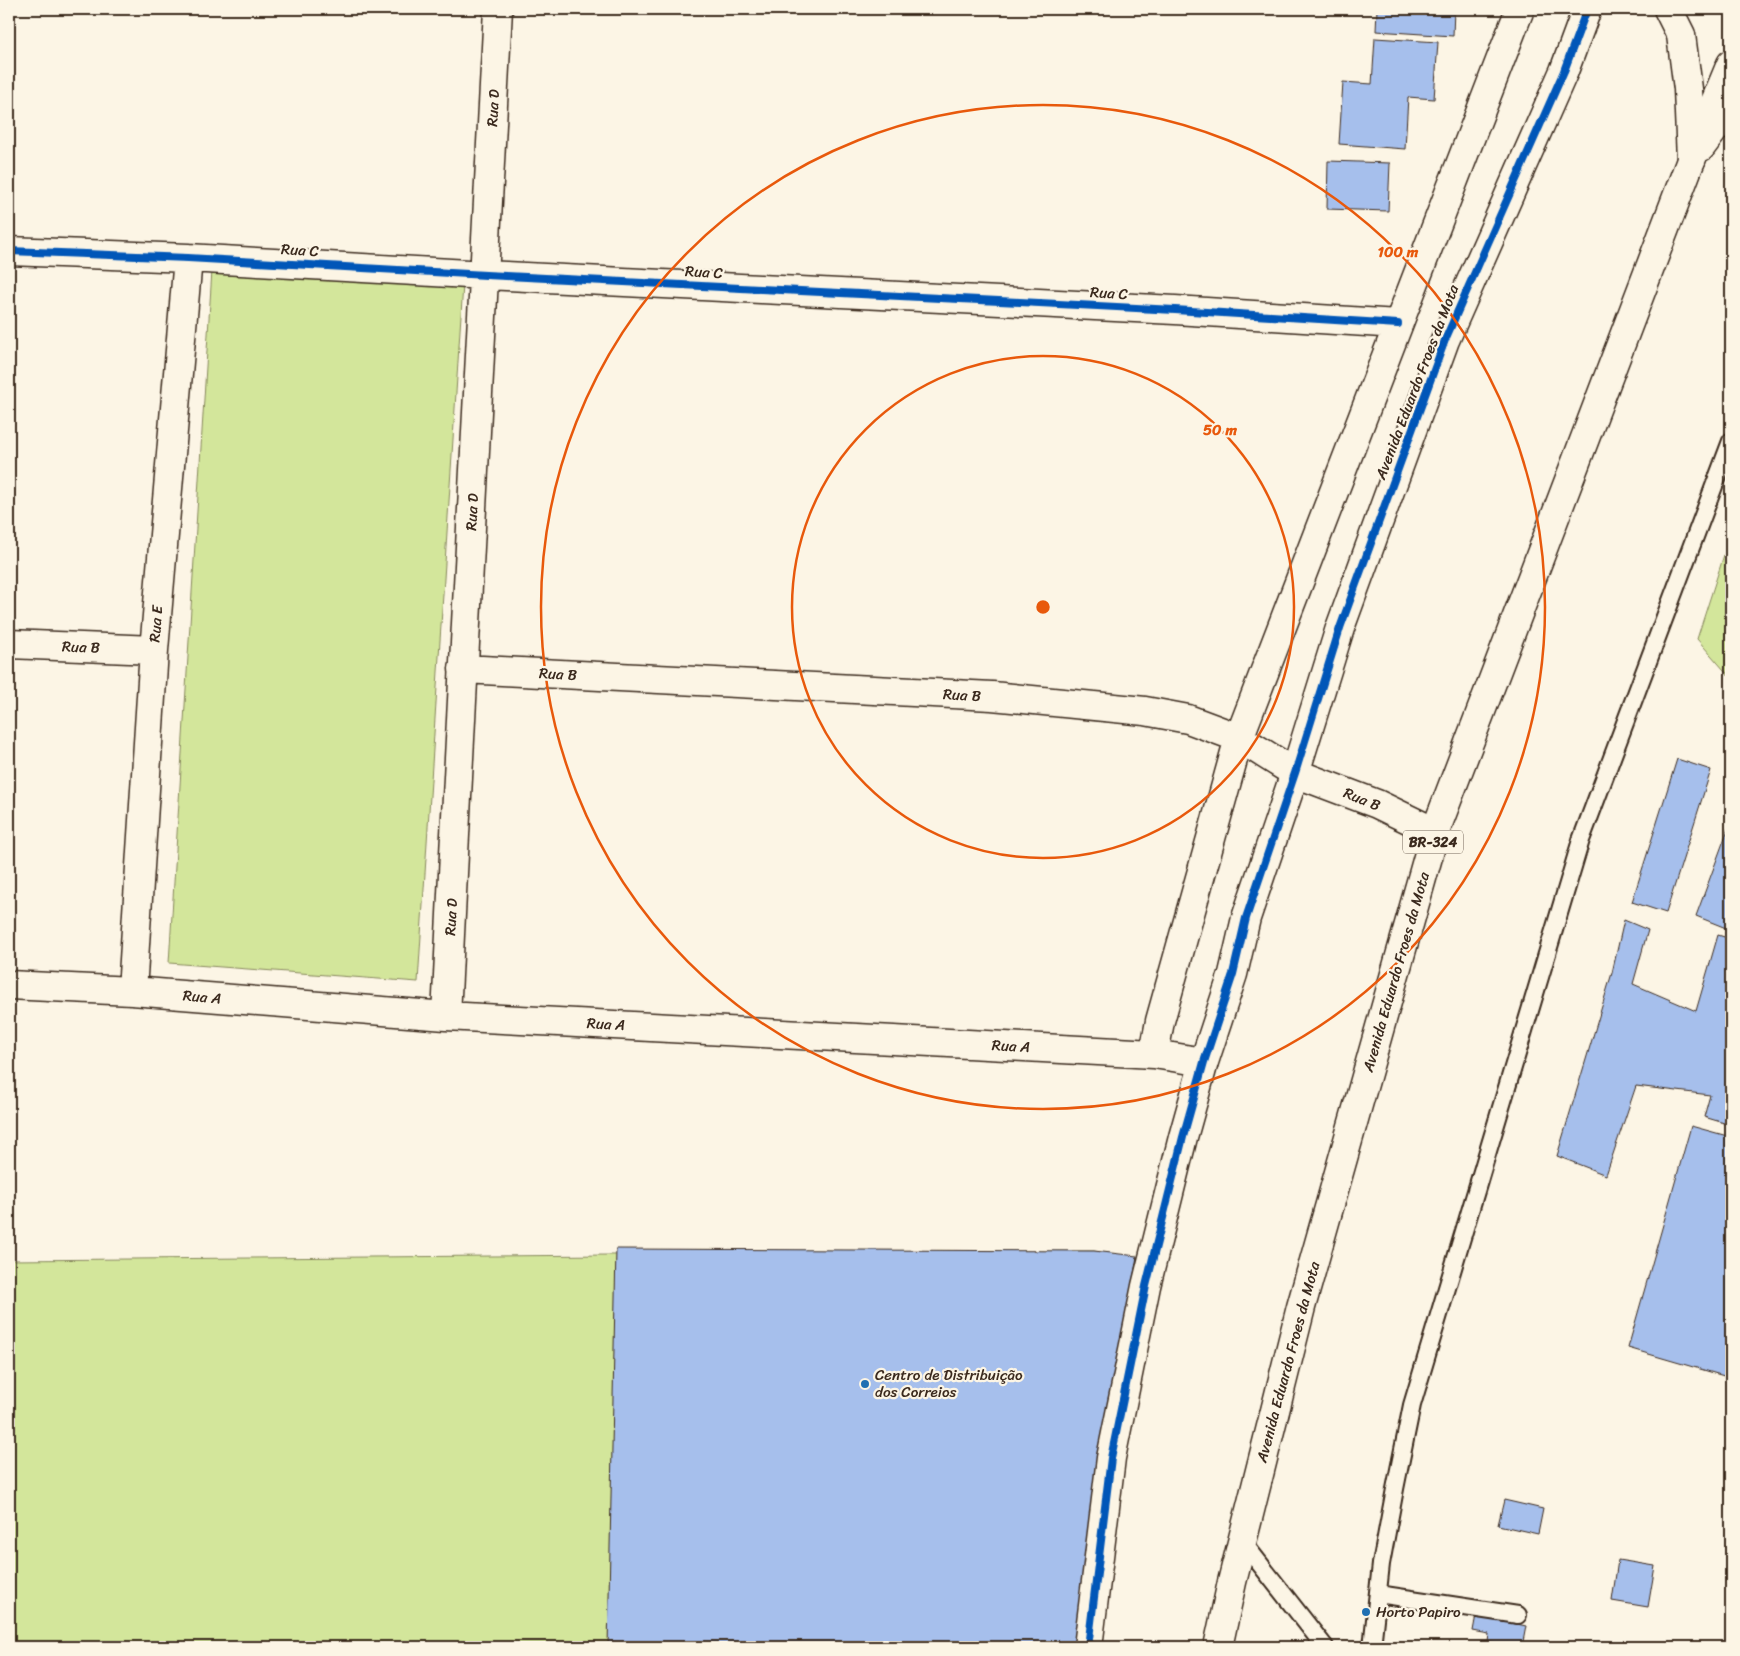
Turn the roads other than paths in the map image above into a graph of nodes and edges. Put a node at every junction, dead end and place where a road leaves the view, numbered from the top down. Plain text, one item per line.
1 (498, 9) edge
2 (1520, 9) edge
3 (1587, 9) edge
4 (1668, 9) edge
5 (1731, 64) edge
6 (1731, 107) edge
7 (1692, 160) junction
8 (9, 251) edge
9 (188, 258) junction
10 (486, 275) junction
11 (1398, 324) junction
12 (1731, 441) edge
13 (9, 644) edge
14 (154, 650) junction
15 (463, 669) junction
16 (1239, 738) junction
17 (1295, 773) junction
18 (1436, 832) junction
19 (9, 985) edge
20 (132, 991) junction
21 (446, 1016) junction
22 (1154, 1054) junction
23 (1204, 1062) junction
24 (1242, 1542) junction
25 (1378, 1594) junction
26 (1518, 1615) dead end
27 (1088, 1647) edge
28 (1218, 1647) edge
29 (1325, 1647) edge
30 (1372, 1647) edge

1 - 10 main road, Rua D
2 - 11 main road
3 - 17 main road, Avenida Eduardo Froes da Mota
4 - 7 main road
5 - 7 main road, Avenida Eduardo Froes da Mota / BR-324
6 - 7 main road
7 - 18 main road, Avenida Eduardo Froes da Mota / BR-324
8 - 9 main road, Rua C
9 - 10 main road, Rua C
9 - 14 main road, Rua E
10 - 11 main road, Rua C
10 - 15 main road, Rua D
11 - 16 main road
12 - 25 lane
13 - 14 main road, Rua B
14 - 20 main road, Rua E
15 - 16 main road, Rua B
15 - 21 main road, Rua D
16 - 17 main road, Rua B
16 - 22 main road
17 - 18 main road, Rua B
17 - 23 main road, Avenida Eduardo Froes da Mota
18 - 24 main road, Avenida Eduardo Froes da Mota / BR-324
19 - 20 main road, Rua A
20 - 21 main road, Rua A
21 - 22 main road, Rua A
22 - 23 main road, Rua A
23 - 27 main road, Avenida Eduardo Froes da Mota
24 - 28 main road, Avenida Eduardo Froes da Mota / BR-324
24 - 29 lane
25 - 26 lane
25 - 30 lane

